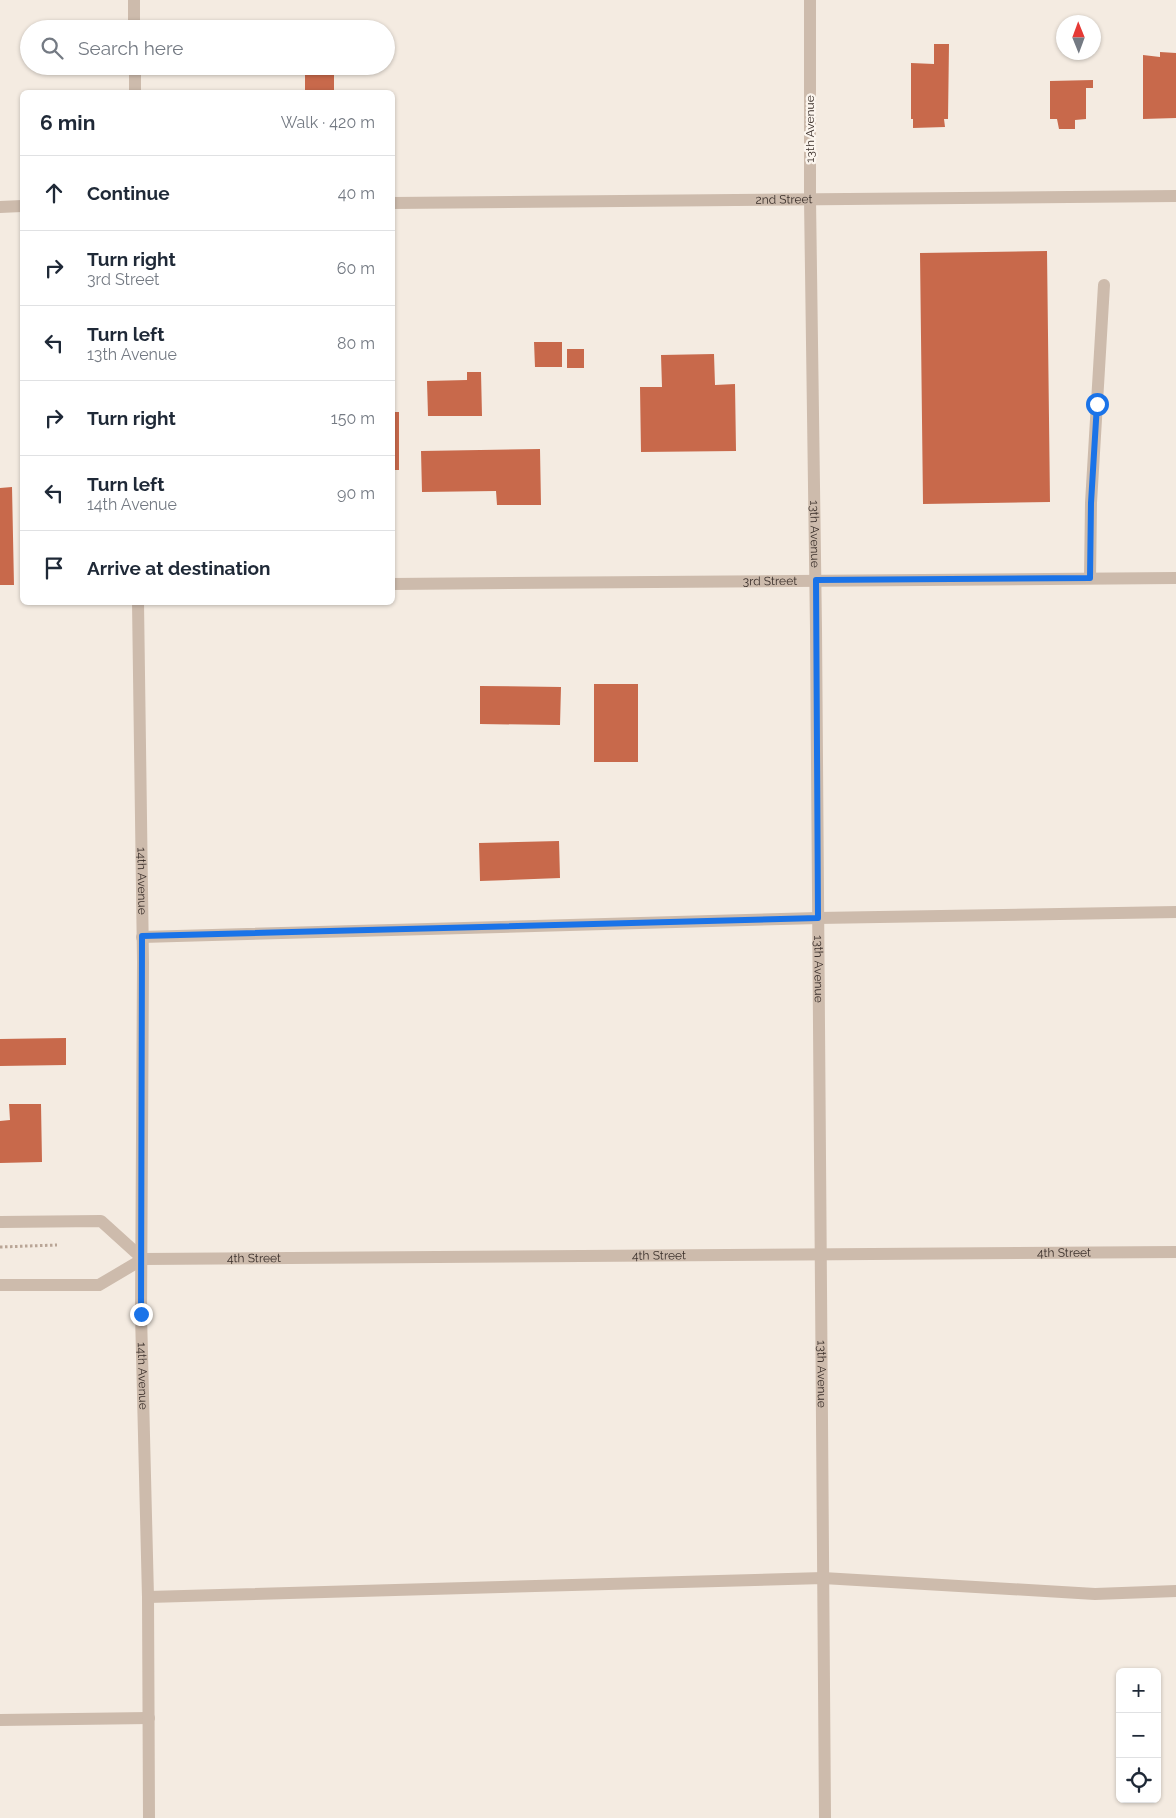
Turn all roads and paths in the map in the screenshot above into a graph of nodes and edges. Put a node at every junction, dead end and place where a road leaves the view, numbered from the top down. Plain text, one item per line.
1 (134, 0) edge
2 (810, 0) edge
3 (134, 20) edge
4 (135, 75) edge
5 (135, 90) edge
6 (1176, 196) edge
7 (810, 199) junction
8 (395, 203) edge
9 (20, 206) edge
10 (0, 207) edge
11 (1104, 285) dead end
12 (1090, 578) junction
13 (1176, 578) edge
14 (816, 580) junction
15 (395, 584) edge
16 (138, 605) edge
17 (1176, 912) edge
18 (818, 918) junction
19 (142, 936) junction
20 (0, 1222) edge
21 (62, 1245) dead end
22 (0, 1247) edge
23 (1176, 1252) edge
24 (821, 1254) junction
25 (143, 1259) junction
26 (0, 1285) edge
27 (823, 1578) junction
28 (1176, 1591) edge
29 (148, 1597) junction
30 (149, 1718) junction
31 (0, 1720) edge
32 (149, 1818) edge
33 (825, 1818) edge

1 - 3 street
2 - 7 street, 13th Avenue
4 - 5 street
6 - 7 street, 2nd Street
7 - 8 street, 2nd Street
7 - 14 street, 13th Avenue
9 - 10 street
11 - 12 street
12 - 13 street, 3rd Street
12 - 14 street, 3rd Street
14 - 15 street, 3rd Street
14 - 18 street, 13th Avenue
16 - 19 street, 14th Avenue
17 - 18 street
18 - 19 street
18 - 24 street, 13th Avenue
19 - 25 street, 14th Avenue
20 - 25 street
21 - 22 path
23 - 24 street, 4th Street
24 - 25 street, 4th Street
24 - 27 street, 13th Avenue
25 - 26 street
25 - 29 street, 14th Avenue
27 - 28 street
27 - 29 street
27 - 33 street, 13th Avenue
29 - 30 street, 14th Avenue
30 - 31 street
30 - 32 street, 14th Avenue

